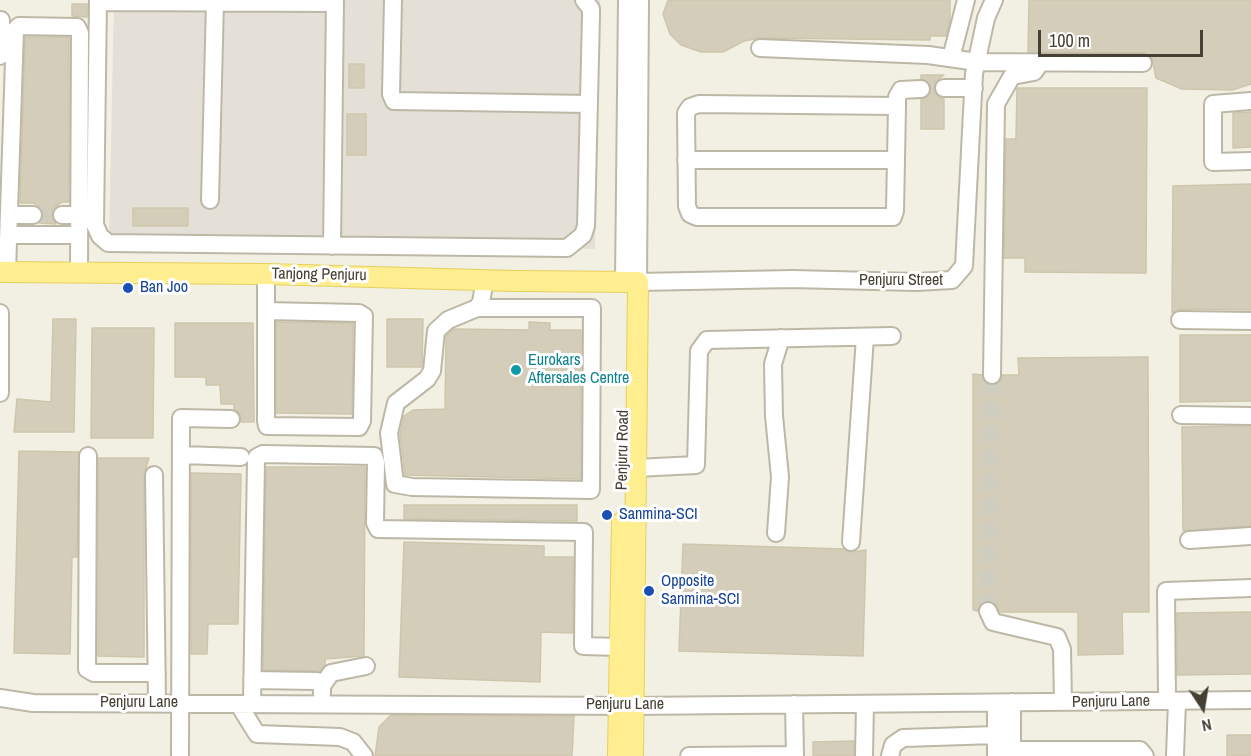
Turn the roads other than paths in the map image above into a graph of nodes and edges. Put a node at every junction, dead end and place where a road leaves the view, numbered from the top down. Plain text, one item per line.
1 (393, 0) edge
2 (584, 0) edge
3 (627, 0) edge
4 (640, 0) edge
5 (966, 0) edge
6 (994, 0) edge
7 (98, 1) edge
8 (215, 2) junction
9 (335, 2) edge
10 (1, 20) edge
11 (760, 48) dead end
12 (0, 56) edge
13 (951, 58) junction
14 (1041, 62) junction
15 (1143, 63) dead end
16 (975, 74) junction
17 (944, 88) dead end
18 (921, 89) dead end
19 (1251, 101) edge
20 (589, 104) junction
21 (897, 106) junction
22 (686, 160) junction
23 (896, 160) junction
24 (1251, 161) edge
25 (210, 200) dead end
26 (10, 214) junction
27 (33, 215) tunnel mouth
28 (10, 235) junction
29 (79, 235) junction
30 (332, 246) junction
31 (3, 272) edge
32 (79, 272) junction
33 (266, 274) junction
34 (485, 280) junction
35 (631, 282) junction
36 (477, 308) junction
37 (266, 311) junction
38 (0, 313) edge
39 (1180, 320) dead end
40 (1251, 321) edge
41 (892, 336) dead end
42 (865, 337) junction
43 (781, 339) junction
44 (992, 375) tunnel mouth
45 (0, 393) edge
46 (1181, 416) dead end
47 (1251, 416) edge
48 (231, 419) dead end
49 (180, 455) junction
50 (88, 456) dead end
51 (241, 457) dead end
52 (636, 468) junction
53 (154, 475) dead end
54 (776, 533) dead end
55 (1251, 536) edge
56 (1189, 540) dead end
57 (851, 542) dead end
58 (1251, 588) edge
59 (988, 611) dead end
60 (619, 647) junction
61 (366, 666) dead end
62 (157, 673) junction
63 (252, 680) junction
64 (322, 686) junction
65 (0, 698) edge
66 (1251, 700) edge
67 (1172, 701) junction
68 (1063, 702) junction
69 (157, 703) junction
70 (1004, 703) junction
71 (180, 704) junction
72 (245, 704) junction
73 (322, 704) junction
74 (794, 704) junction
75 (865, 704) junction
76 (626, 706) junction
77 (996, 735) junction
78 (1012, 753) edge
79 (795, 755) edge
80 (180, 756) edge
81 (364, 756) edge
82 (618, 756) edge
83 (633, 756) edge
84 (689, 756) edge
85 (864, 756) edge
86 (890, 756) edge
87 (996, 756) edge
88 (1145, 756) edge
89 (1175, 756) edge

1 - 20 street
2 - 20 street
3 - 35 street, Penjuru Road
4 - 35 street, Penjuru Road
5 - 13 street
6 - 16 street
7 - 8 street
7 - 30 street
8 - 9 street
8 - 25 street
9 - 30 street
10 - 12 street
11 - 13 street
13 - 16 street
14 - 15 street
14 - 16 street
14 - 44 street
16 - 17 street
16 - 35 street, Penjuru Street
18 - 21 street
19 - 24 street
20 - 30 street
21 - 22 street
21 - 23 street
22 - 23 street
22 - 23 street
26 - 27 street
26 - 28 street
26 - 29 street
28 - 29 street
28 - 31 street
29 - 32 street
31 - 32 main road, Tanjong Penjuru
32 - 33 main road, Tanjong Penjuru
33 - 34 main road, Tanjong Penjuru
33 - 37 street
34 - 35 main road, Tanjong Penjuru
34 - 36 street
35 - 52 main road, Penjuru Road
35 - 60 main road, Penjuru Road
36 - 36 street
37 - 37 street
38 - 45 street
39 - 40 street
41 - 42 street
42 - 43 street
42 - 57 street
43 - 52 street
43 - 54 street
46 - 47 street
48 - 49 street
49 - 51 street
49 - 71 street
50 - 62 street
52 - 76 main road, Penjuru Road
53 - 62 street
55 - 56 street
58 - 67 street
59 - 68 street
60 - 63 street
60 - 76 main road, Penjuru Road
61 - 64 street
62 - 69 street
63 - 64 street
63 - 72 street
64 - 73 street
65 - 69 street, Penjuru Lane
66 - 67 street, Penjuru Lane
67 - 68 street, Penjuru Lane
67 - 89 street
68 - 70 street, Penjuru Lane
69 - 71 street, Penjuru Lane
70 - 75 street, Penjuru Lane
70 - 77 street
70 - 78 street
71 - 72 street, Penjuru Lane
71 - 80 street
72 - 73 street, Penjuru Lane
72 - 81 street
73 - 76 street, Penjuru Lane
74 - 75 street, Penjuru Lane
74 - 76 street, Penjuru Lane
74 - 79 street
75 - 85 street
76 - 82 main road, Penjuru Road
76 - 83 main road, Penjuru Road
77 - 86 street
77 - 87 street
78 - 88 street
79 - 84 street

